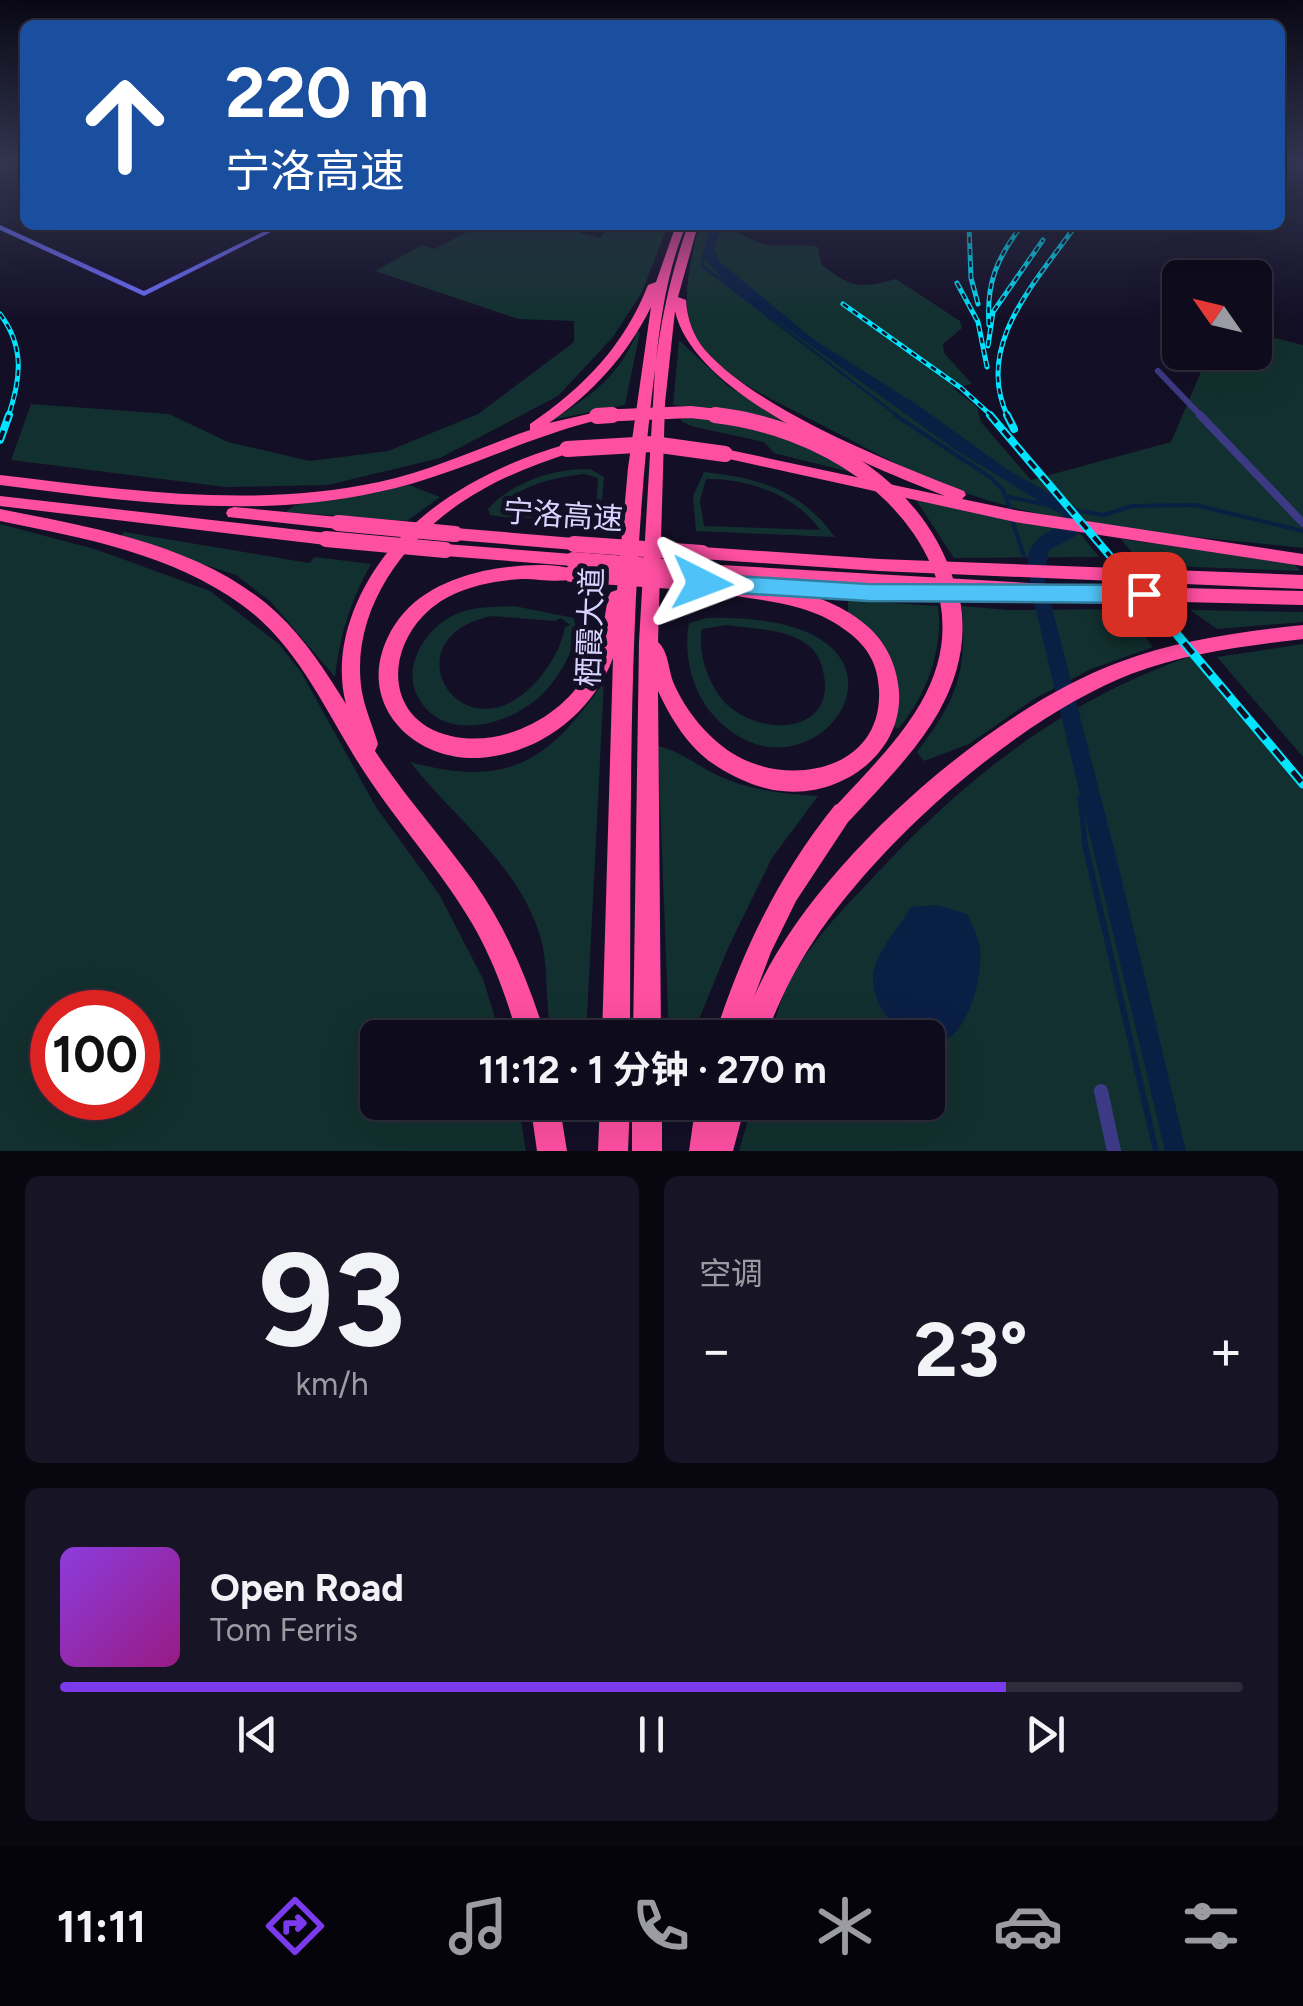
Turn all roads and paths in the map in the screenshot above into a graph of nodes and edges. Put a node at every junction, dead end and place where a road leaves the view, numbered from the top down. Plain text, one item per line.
1 (0, 227) edge
2 (272, 230) edge
3 (678, 230) edge
4 (692, 230) edge
5 (693, 230) edge
6 (674, 239) junction
7 (1158, 370) dead end
8 (648, 430) junction
9 (479, 455) junction
10 (634, 459) junction
11 (0, 482) edge
12 (0, 501) edge
13 (17, 501) edge
14 (1015, 516) junction
15 (1303, 523) edge
16 (447, 547) junction
17 (1303, 560) edge
18 (569, 563) junction
19 (702, 569) junction
20 (1303, 582) edge
21 (1303, 598) edge
22 (1303, 632) edge
23 (383, 782) junction
24 (527, 1020) edge
25 (616, 1020) edge
26 (647, 1020) edge
27 (734, 1020) edge
28 (758, 1020) edge
29 (1101, 1091) dead end
30 (547, 1120) edge
31 (614, 1120) edge
32 (647, 1120) edge
33 (709, 1120) edge
34 (727, 1120) edge
35 (552, 1151) edge
36 (614, 1151) edge
37 (647, 1151) edge
38 (704, 1151) edge
39 (718, 1151) edge
40 (1114, 1151) edge

1 - 2 street
3 - 6 highway, 栖霞大道
4 - 8 highway, 栖霞大道
5 - 14 highway
6 - 8 highway, 栖霞大道
6 - 9 highway
7 - 15 street
8 - 10 highway, 栖霞大道
8 - 19 highway
8 - 26 highway, 栖霞大道
9 - 13 highway
9 - 27 highway, bridge
10 - 18 highway
10 - 25 highway, 栖霞大道
11 - 13 highway, 宁洛高速
12 - 13 highway, 宁洛高速
13 - 16 highway, 宁洛高速, bridge
13 - 16 highway, 宁洛高速, bridge
13 - 23 highway
14 - 17 highway
14 - 23 highway, bridge
16 - 18 highway
16 - 18 highway, 宁洛高速
18 - 19 highway, bridge
18 - 19 highway, 宁洛高速, bridge
19 - 20 highway, 宁洛高速
19 - 21 highway
22 - 28 highway
23 - 24 highway
29 - 40 street
30 - 35 highway
31 - 36 highway
32 - 37 highway
33 - 38 highway
34 - 39 highway

